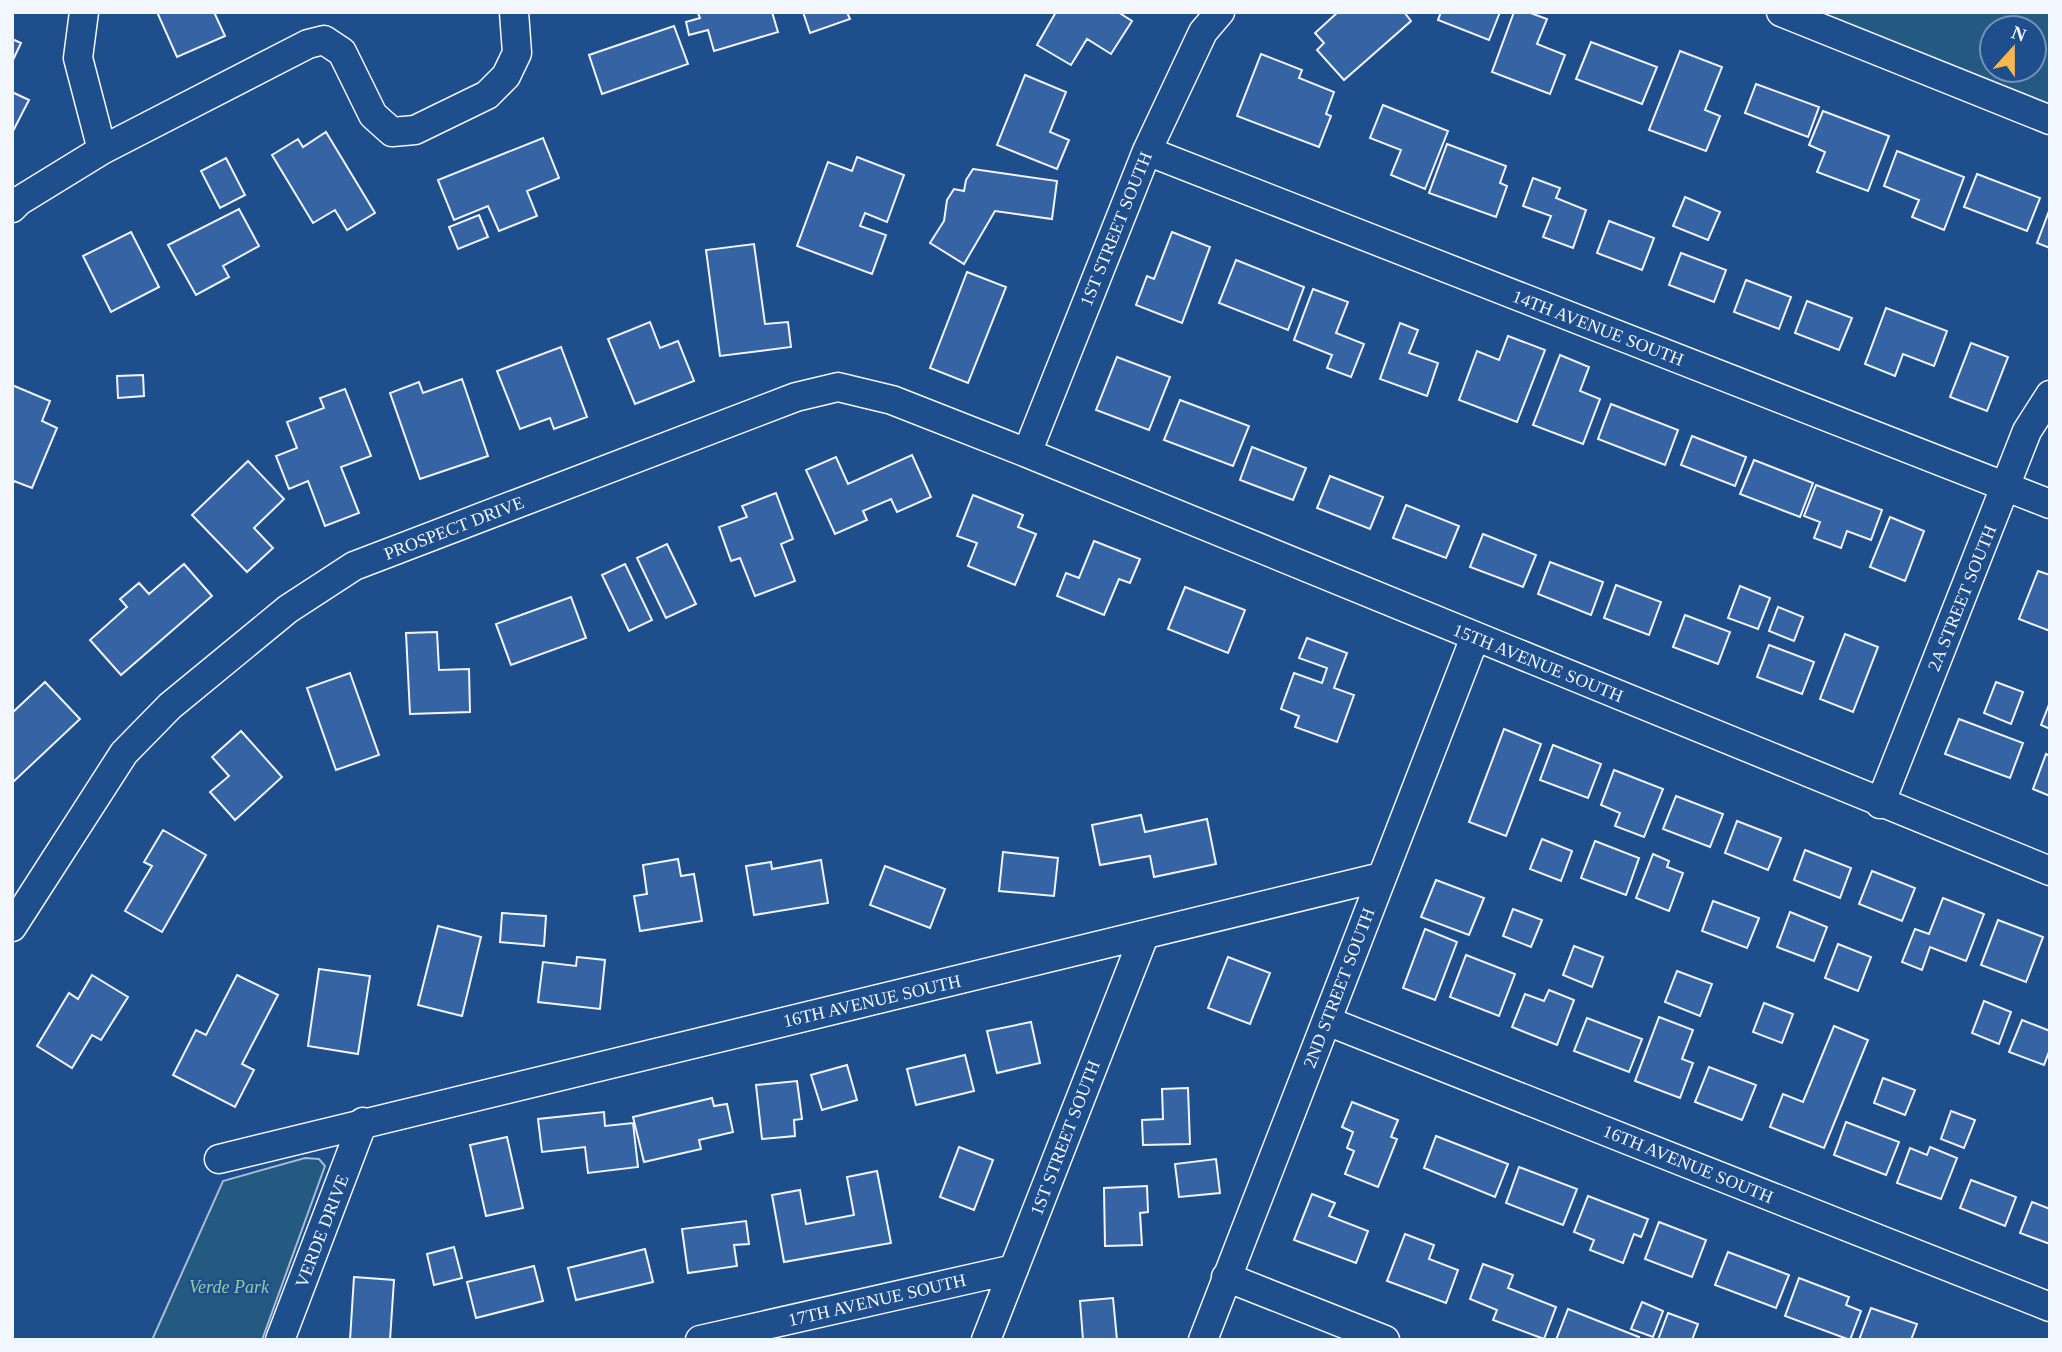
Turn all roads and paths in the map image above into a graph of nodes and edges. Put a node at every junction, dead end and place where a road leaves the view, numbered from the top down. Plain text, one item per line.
1 (84, 12) edge
2 (514, 12) edge
3 (1220, 12) edge
4 (1781, 12) edge
5 (2050, 120) edge
6 (102, 150) junction
7 (1147, 151) junction
8 (12, 208) edge
9 (2050, 395) edge
10 (1027, 453) junction
11 (2007, 487) junction
12 (2050, 504) edge
13 (1475, 637) junction
14 (1880, 804) junction
15 (2050, 871) edge
16 (1381, 877) junction
17 (12, 927) edge
18 (1144, 936) junction
19 (1327, 1021) junction
20 (363, 1122) junction
21 (219, 1159) dead end
22 (1014, 1269) junction
23 (1226, 1277) junction
24 (2050, 1307) edge
25 (280, 1340) edge
26 (700, 1340) edge
27 (986, 1340) edge
28 (1203, 1340) edge
29 (1385, 1340) edge

1 - 6 street
2 - 6 street
3 - 7 street, 1ST STREET SOUTH
4 - 5 street
6 - 8 street
7 - 10 street, 1ST STREET SOUTH
7 - 11 street, 14TH AVENUE SOUTH
9 - 11 street, 2A STREET SOUTH
10 - 13 street, 15TH AVENUE SOUTH
10 - 17 street, PROSPECT DRIVE
11 - 12 street, 14TH AVENUE SOUTH
11 - 14 street, 2A STREET SOUTH
13 - 14 street, 15TH AVENUE SOUTH
13 - 16 street, 2ND STREET SOUTH
14 - 15 street, 15TH AVENUE SOUTH
16 - 18 street, 16TH AVENUE SOUTH
16 - 19 street, 2ND STREET SOUTH
18 - 20 street, 16TH AVENUE SOUTH
18 - 22 street, 1ST STREET SOUTH
19 - 23 street, 2ND STREET SOUTH
19 - 24 street, 16TH AVENUE SOUTH
20 - 21 street, 16TH AVENUE SOUTH
20 - 25 street, VERDE DRIVE
22 - 26 street, 17TH AVENUE SOUTH
22 - 27 street, 1ST STREET SOUTH
23 - 28 street, 2ND STREET SOUTH
23 - 29 street

